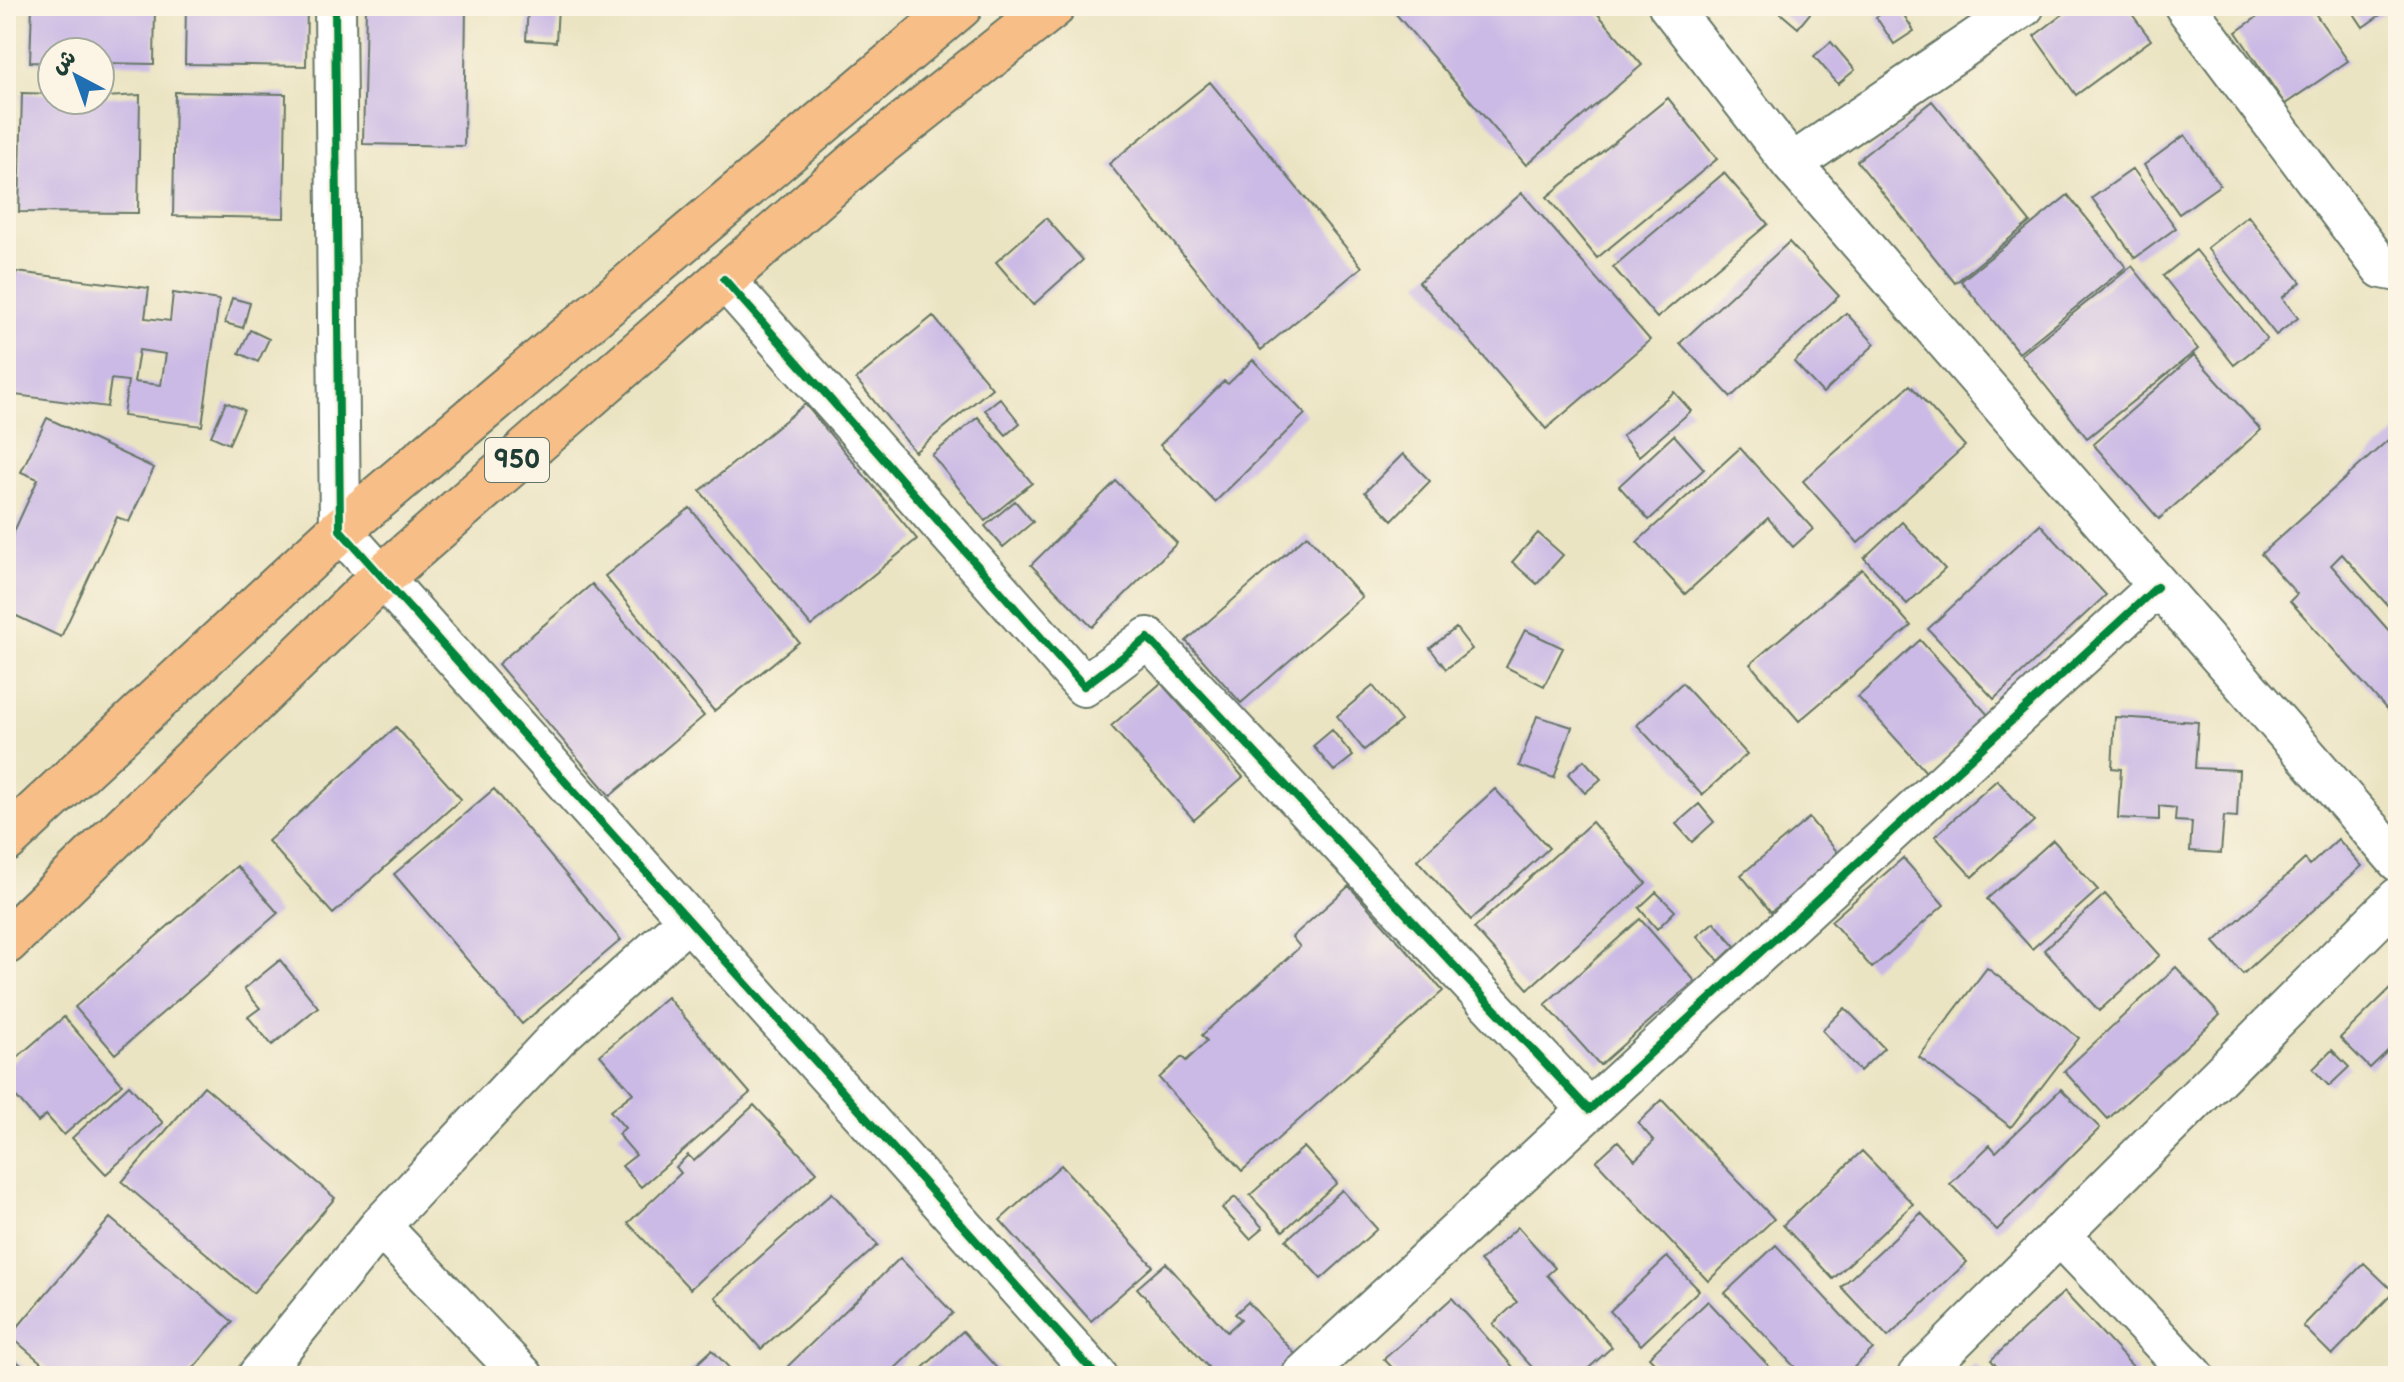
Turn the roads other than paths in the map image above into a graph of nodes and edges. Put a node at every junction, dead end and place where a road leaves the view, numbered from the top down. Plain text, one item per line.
1 (335, 6) edge
2 (940, 6) edge
3 (960, 6) edge
4 (1053, 6) edge
5 (1669, 6) edge
6 (2024, 6) edge
7 (2185, 6) edge
8 (898, 56) junction
9 (1792, 164) junction
10 (2398, 271) edge
11 (724, 279) junction
12 (340, 530) junction
13 (383, 576) junction
14 (2157, 587) junction
15 (6, 840) edge
16 (2398, 861) edge
17 (2398, 898) edge
18 (689, 919) junction
19 (6, 942) edge
20 (1589, 1110) junction
21 (380, 1226) junction
22 (2059, 1234) junction
23 (258, 1376) edge
24 (523, 1376) edge
25 (1097, 1376) edge
26 (1302, 1376) edge
27 (1918, 1376) edge
28 (2194, 1376) edge

1 - 12 street
2 - 8 main road
3 - 8 main road, 950 / 950
4 - 11 main road, 950
5 - 9 street
6 - 9 street
7 - 10 street
8 - 12 main road, 950 / 950
9 - 14 street
11 - 13 main road, 950
11 - 20 street
12 - 13 street
12 - 15 main road, 950 / 950
13 - 18 street
13 - 19 main road, 950
14 - 16 street
14 - 20 street
17 - 22 street
18 - 21 street
18 - 25 street
20 - 26 street
21 - 23 street
21 - 24 street
22 - 27 street
22 - 28 street

